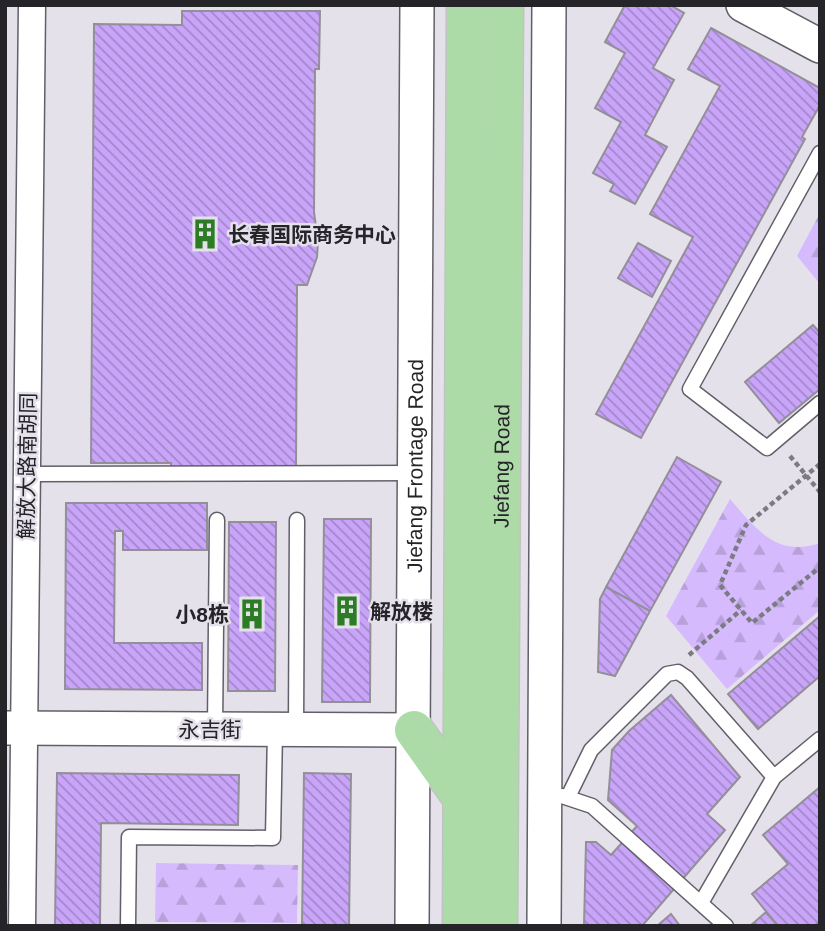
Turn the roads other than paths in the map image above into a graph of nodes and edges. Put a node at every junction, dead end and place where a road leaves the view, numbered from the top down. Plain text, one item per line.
1 (32, 5) edge
2 (417, 5) edge
3 (467, 5) edge
4 (504, 5) edge
5 (549, 5) edge
6 (752, 7) edge
7 (820, 46) edge
8 (820, 153) edge
9 (17, 289) edge
10 (820, 403) edge
11 (415, 473) junction
12 (27, 474) junction
13 (216, 520) dead end
14 (297, 520) dead end
15 (15, 728) edge
16 (215, 729) junction
17 (285, 729) junction
18 (414, 730) junction
19 (820, 739) edge
20 (774, 777) junction
21 (556, 796) junction
22 (463, 799) junction
23 (701, 903) junction
24 (22, 926) edge
25 (128, 926) edge
26 (412, 926) edge
27 (461, 926) edge
28 (498, 926) edge
29 (544, 926) edge
30 (726, 926) edge

1 - 9 street, 解放大路南胡同
2 - 11 street, Jiefang Frontage Road
3 - 22 main road, Jiefang Road
4 - 28 main road, Jiefang Road
5 - 21 street
6 - 7 street
8 - 10 lane
9 - 12 street, 解放大路南胡同
11 - 12 lane
11 - 18 street, Jiefang Frontage Road
12 - 15 street, 解放大路南胡同
13 - 16 lane
14 - 17 lane
15 - 16 street, 永吉街
15 - 24 street, 解放大路南胡同
16 - 17 street, 永吉街
17 - 18 street, 永吉街
17 - 25 lane
18 - 22 main road
18 - 26 street, Jiefang Frontage Road
19 - 20 lane
20 - 21 lane
20 - 23 lane
21 - 23 lane
21 - 29 street
22 - 27 main road, Jiefang Road
23 - 30 lane

